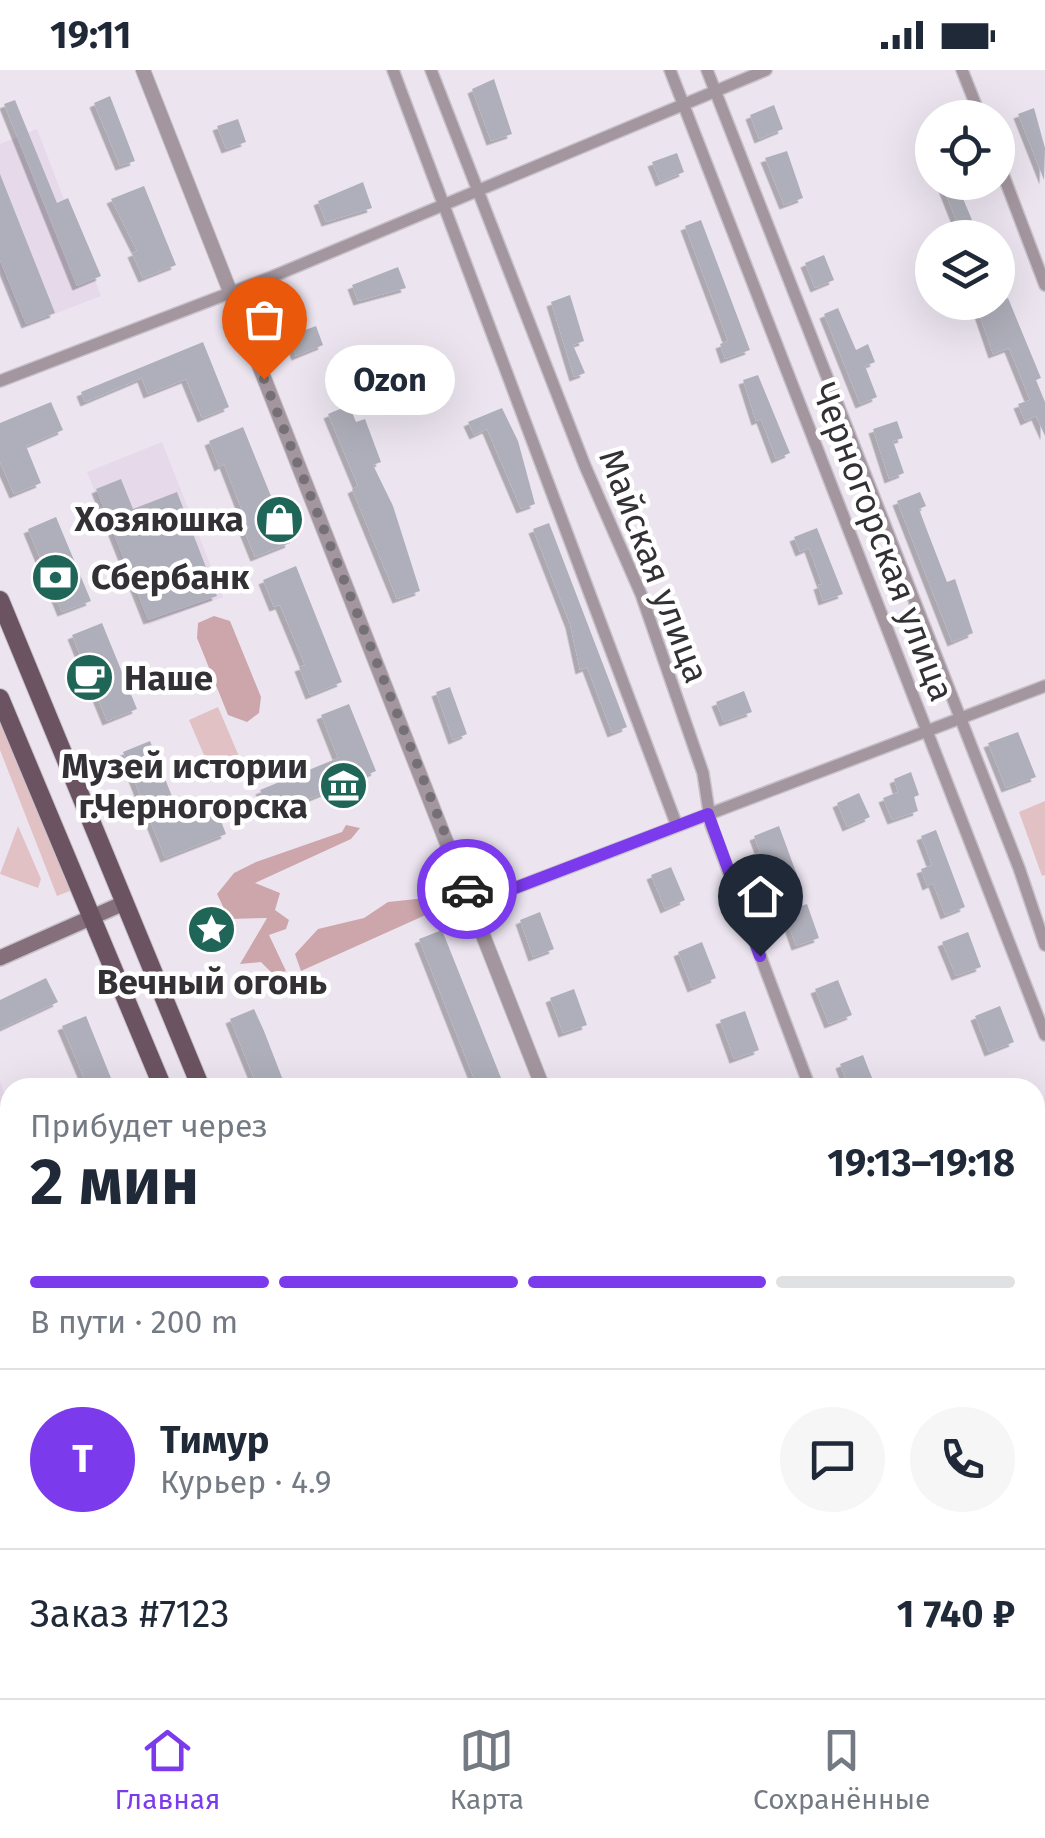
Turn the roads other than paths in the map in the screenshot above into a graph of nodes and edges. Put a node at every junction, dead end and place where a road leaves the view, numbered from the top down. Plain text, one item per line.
1 (143, 70) edge
2 (393, 70) edge
3 (431, 70) edge
4 (670, 70) edge
5 (707, 70) edge
6 (766, 70) edge
7 (962, 70) edge
8 (715, 91) junction
9 (974, 100) edge
10 (684, 105) junction
11 (476, 192) junction
12 (1013, 200) edge
13 (445, 205) junction
14 (1045, 285) edge
15 (229, 290) junction
16 (0, 381) edge
17 (0, 600) edge
18 (1045, 686) edge
19 (0, 698) edge
20 (958, 718) junction
21 (926, 730) junction
22 (708, 814) junction
23 (678, 826) junction
24 (124, 904) junction
25 (473, 904) junction
26 (90, 917) junction
27 (1045, 945) edge
28 (0, 958) edge
29 (1045, 1035) edge
30 (159, 1078) edge
31 (198, 1078) edge
32 (539, 1078) edge
33 (806, 1078) edge

1 - 15 street
2 - 13 street, Майская улица
3 - 11 street, Майская улица
4 - 10 street, Черногорская улица
5 - 8 street, Черногорская улица
6 - 8 street
7 - 9 street
8 - 10 street
8 - 20 street, Черногорская улица
10 - 11 street
10 - 21 street, Черногорская улица
11 - 13 street
11 - 22 street, Майская улица
12 - 14 street
13 - 15 street
13 - 23 street, Майская улица
15 - 16 street
15 - 25 street
17 - 24 main road
18 - 20 street
19 - 26 main road
20 - 21 street
20 - 27 street, Черногорская улица
21 - 22 street
21 - 29 street, Черногорская улица
22 - 23 street
22 - 33 street, Майская улица
23 - 25 street
24 - 26 main road
24 - 31 main road
25 - 32 street
26 - 28 main road
26 - 30 main road

